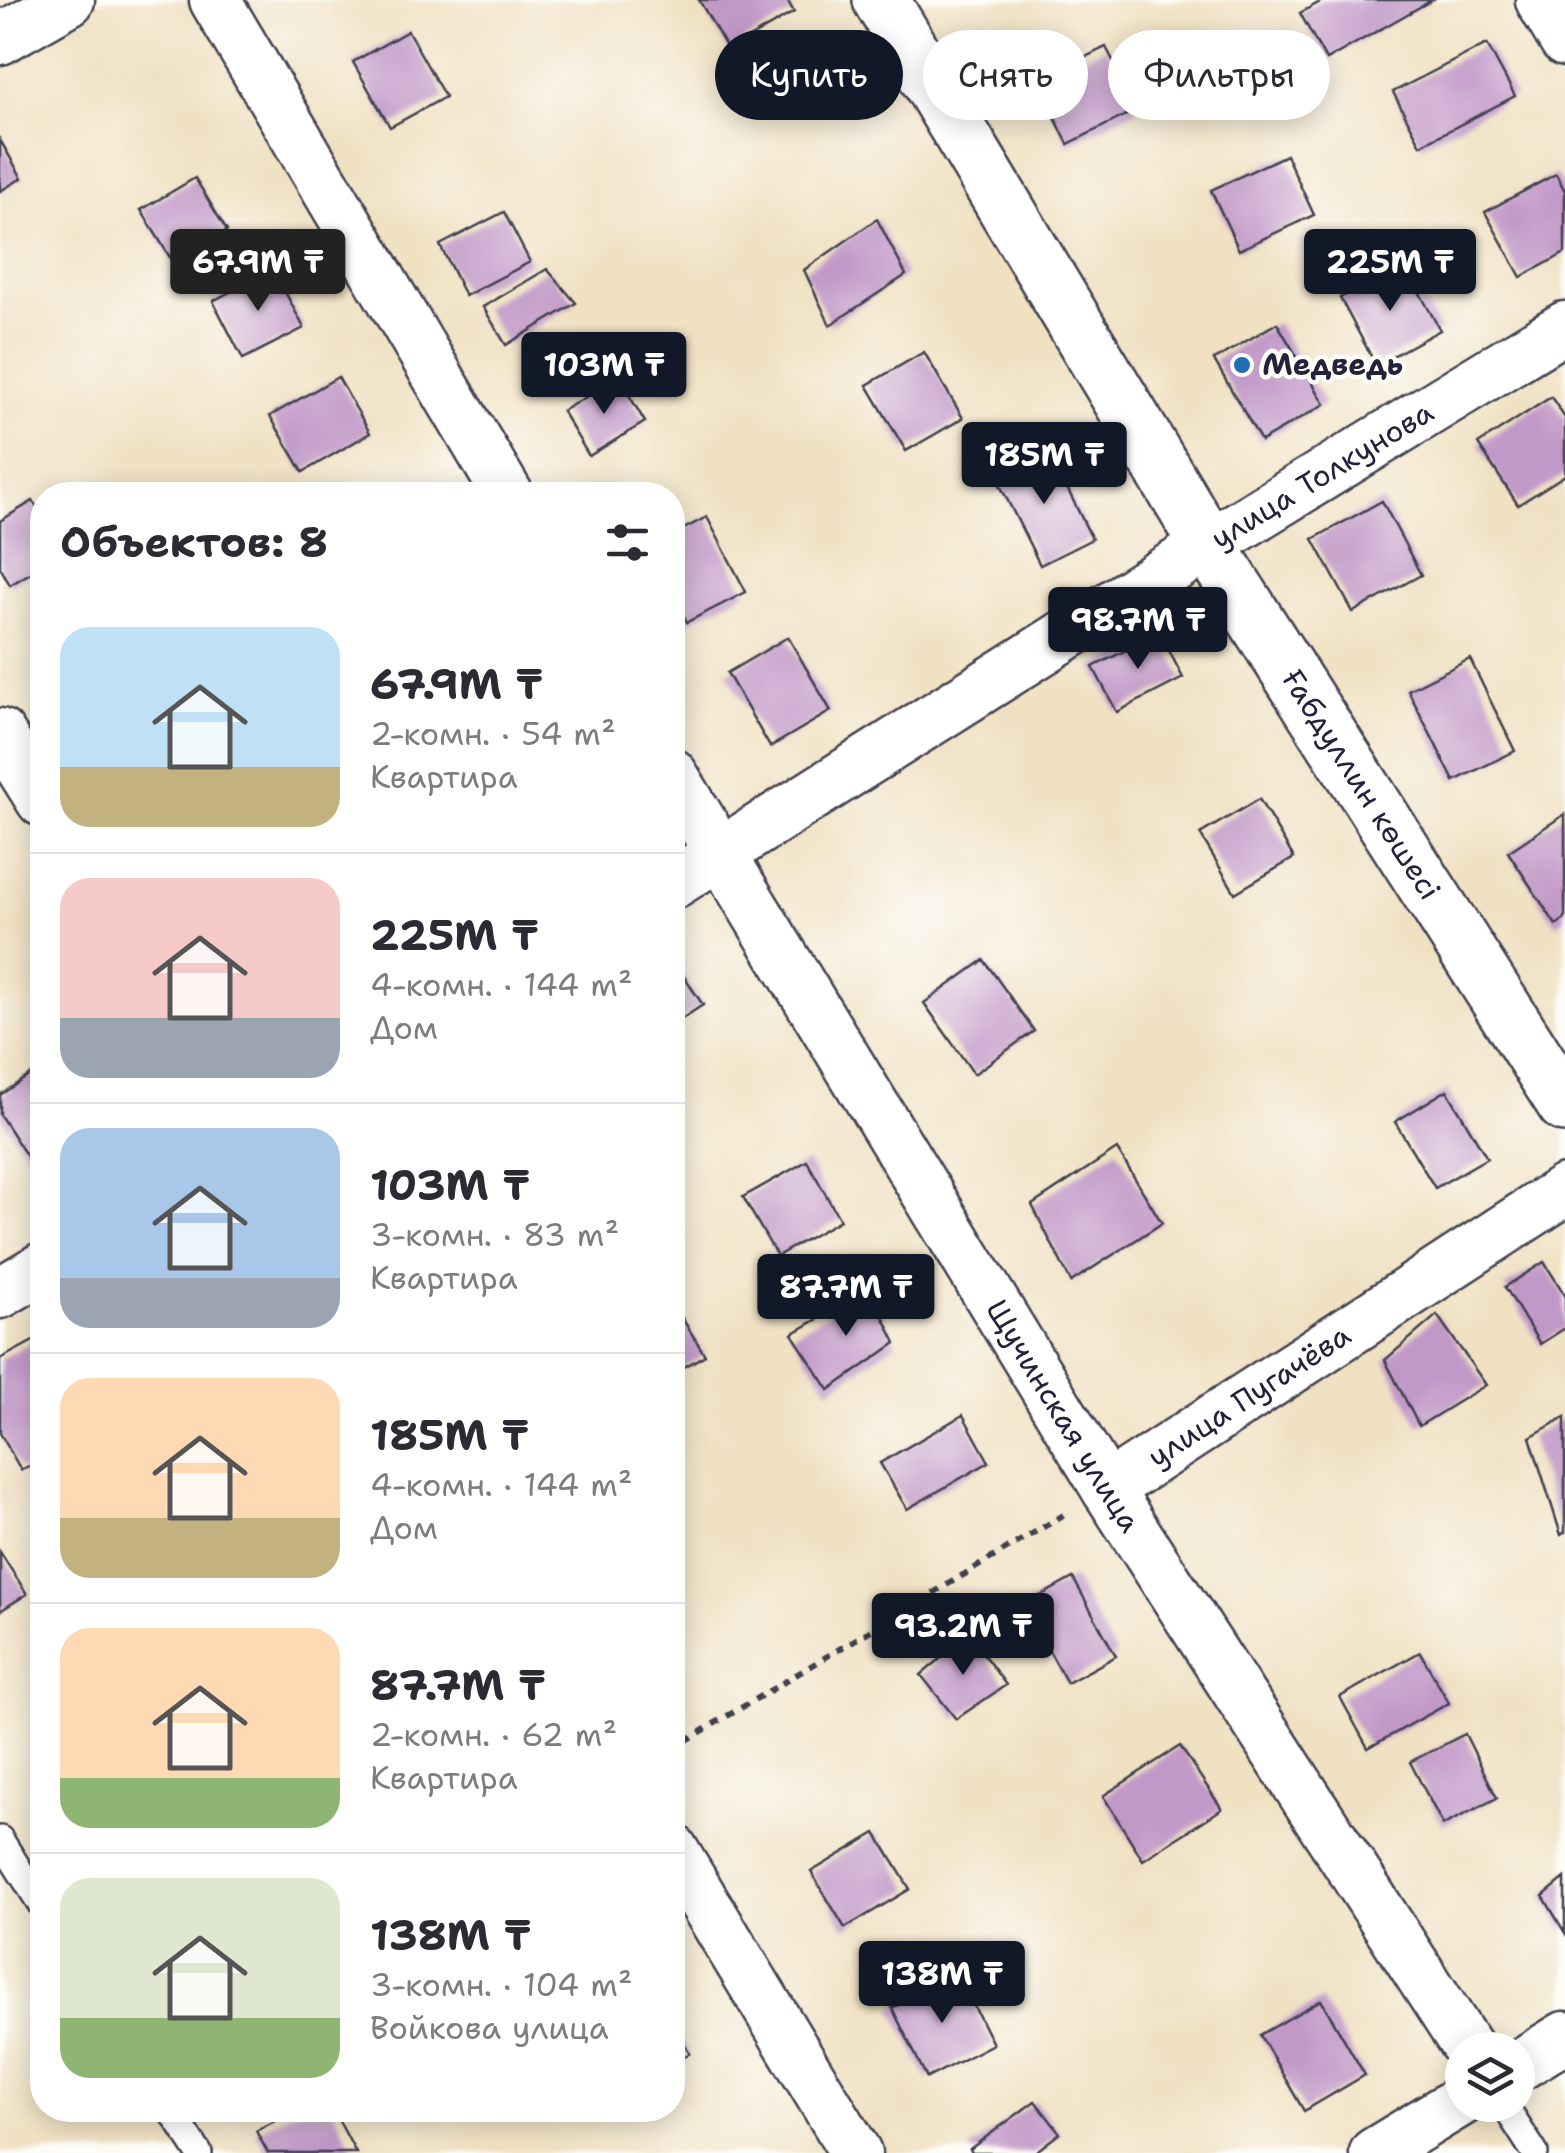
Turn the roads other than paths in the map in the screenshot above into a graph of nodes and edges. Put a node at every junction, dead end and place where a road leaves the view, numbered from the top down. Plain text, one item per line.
1 (69, 0) edge
2 (215, 0) edge
3 (880, 0) edge
4 (1541, 0) edge
5 (0, 39) edge
6 (1565, 41) edge
7 (1565, 327) edge
8 (500, 482) edge
9 (1208, 545) junction
10 (0, 734) edge
11 (30, 782) edge
12 (685, 796) edge
13 (720, 854) junction
14 (685, 876) edge
15 (1565, 1104) edge
16 (1565, 1190) edge
17 (30, 1275) edge
18 (0, 1293) edge
19 (1107, 1490) junction
20 (1, 1844) edge
21 (685, 1870) edge
22 (30, 1888) edge
23 (1457, 2032) edge
24 (1565, 2037) edge
25 (1535, 2056) edge
26 (1445, 2110) edge
27 (180, 2122) edge
28 (1515, 2122) edge
29 (199, 2153) edge
30 (856, 2153) edge
31 (1375, 2153) edge
32 (1534, 2153) edge

1 - 5 street
2 - 8 street
3 - 9 street, Ғабдуллин көшесі
4 - 6 street
7 - 9 street, улица Толкунова
9 - 13 street, улица Толкунова
9 - 15 street, Ғабдуллин көшесі
10 - 11 street
12 - 13 street, Щучинская улица
13 - 14 street, улица Толкунова
13 - 19 street, Щучинская улица
16 - 19 street, улица Пугачёва
17 - 18 street
19 - 23 street, Щучинская улица
20 - 22 lane
21 - 30 street
24 - 25 street
26 - 31 street
27 - 29 lane
28 - 32 lane

